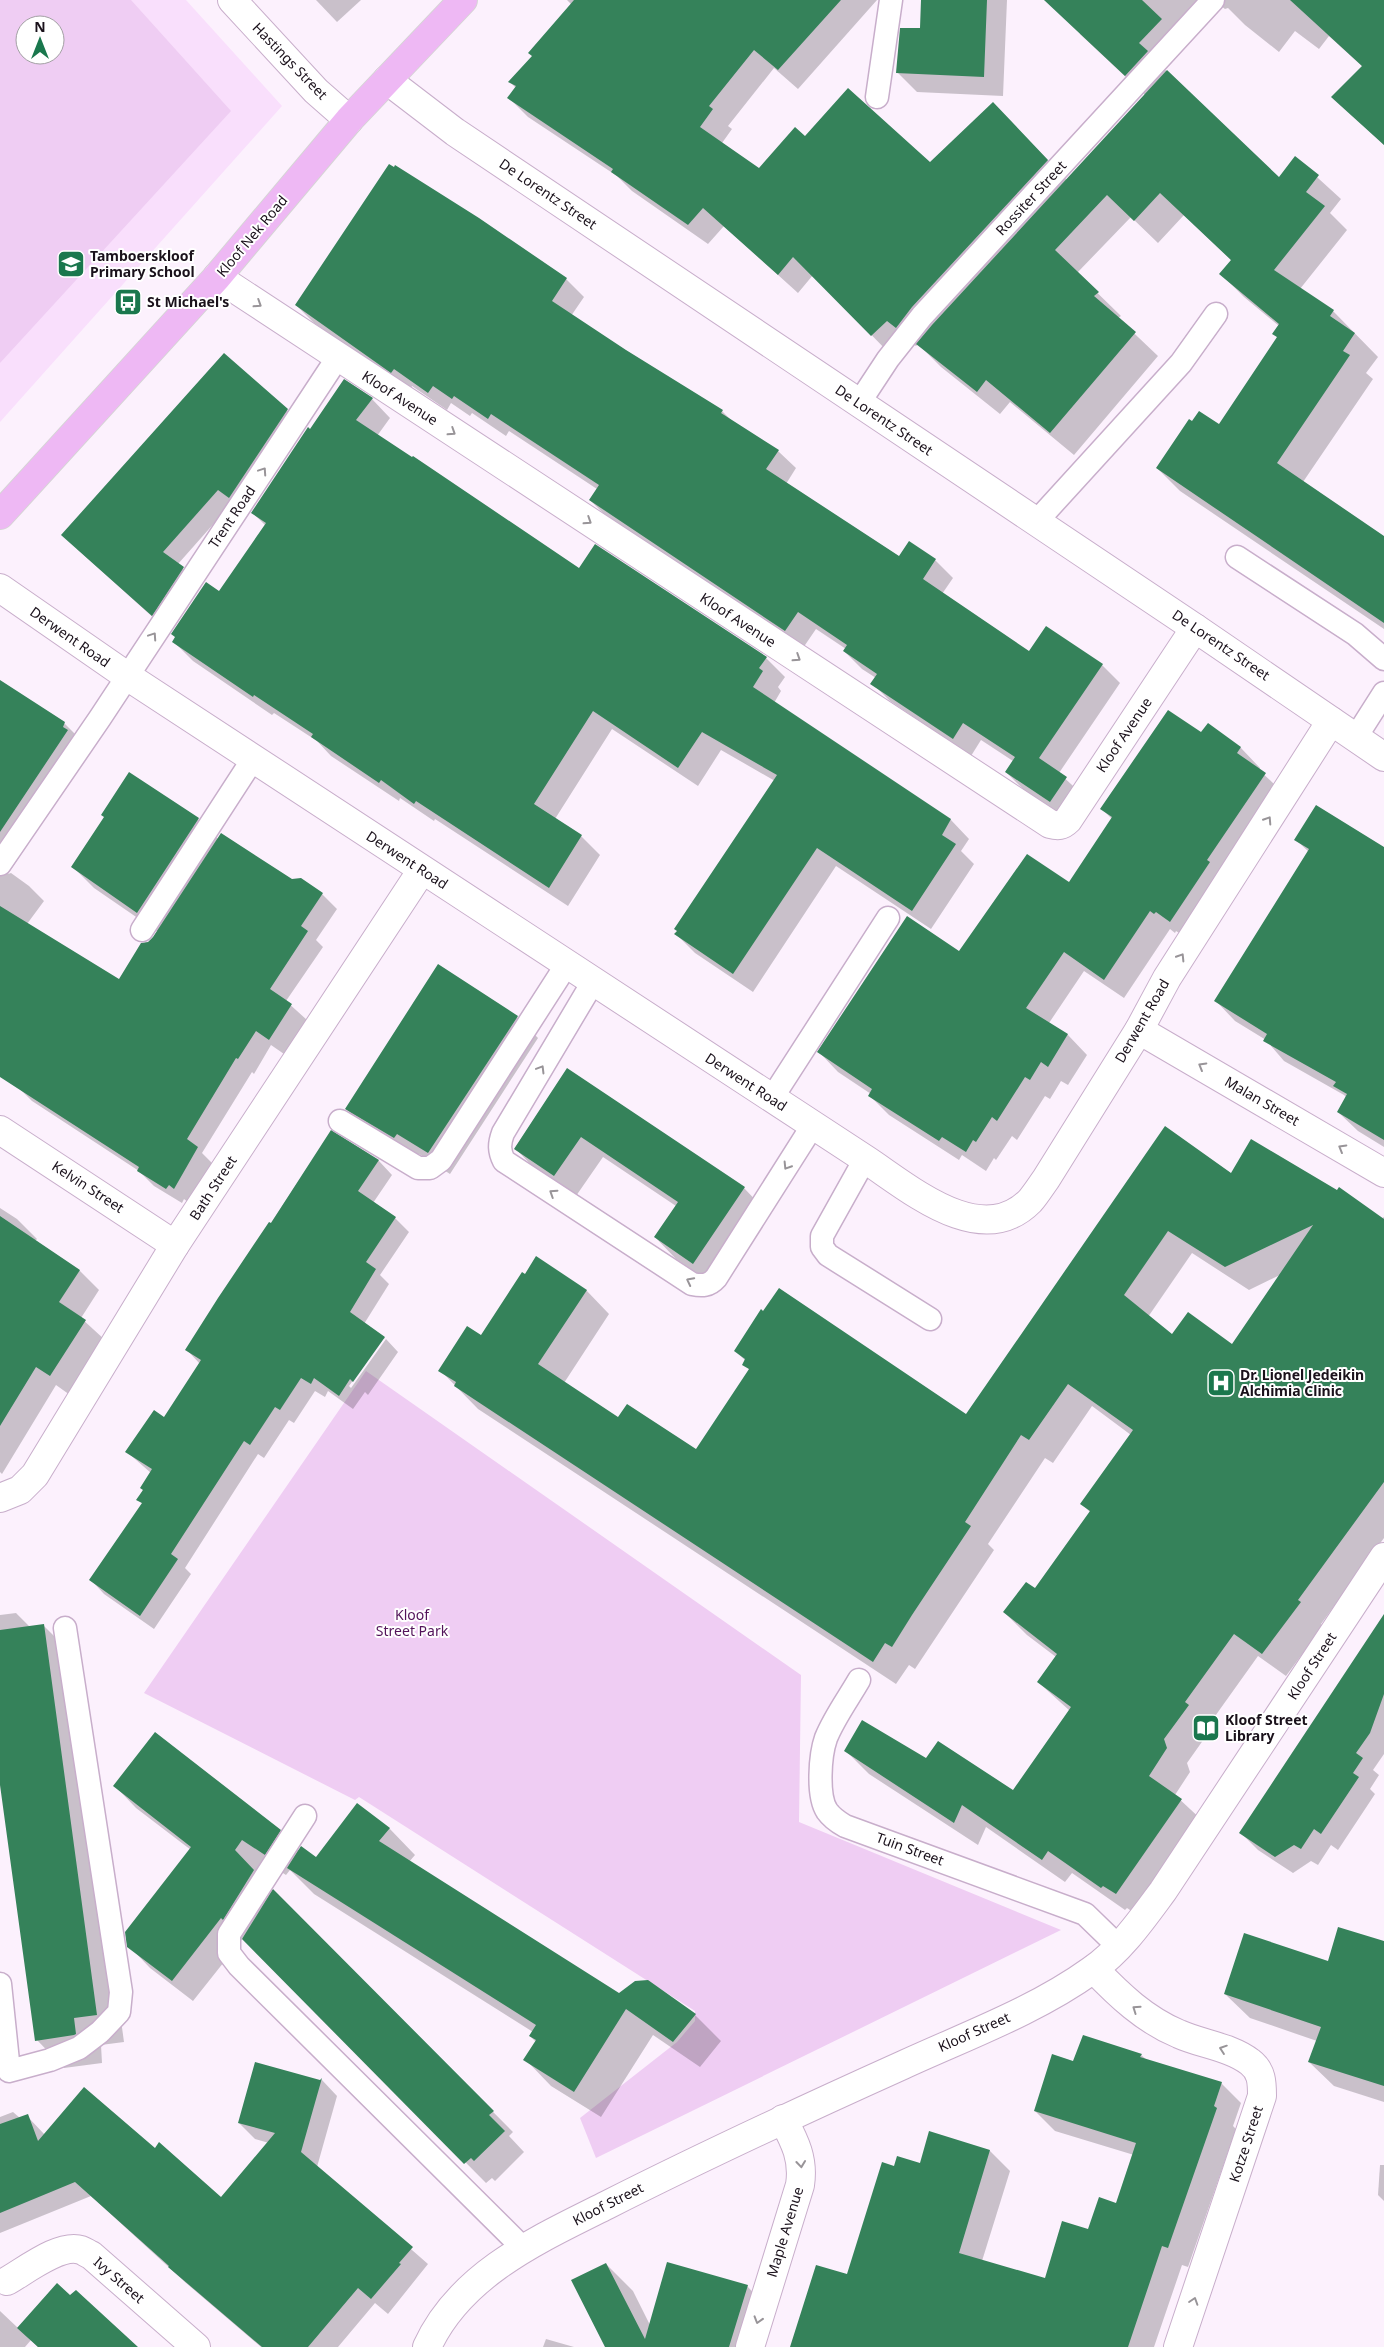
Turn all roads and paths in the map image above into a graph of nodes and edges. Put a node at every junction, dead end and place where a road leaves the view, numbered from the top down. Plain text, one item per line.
1 (232, 0) edge
2 (463, 0) edge
3 (891, 0) edge
4 (1213, 0) edge
5 (387, 80) junction
6 (877, 98) dead end
7 (349, 120) junction
8 (217, 278) junction
9 (1216, 314) dead end
10 (338, 357) junction
11 (858, 403) junction
12 (0, 515) edge
13 (1036, 522) junction
14 (1237, 557) dead end
15 (0, 588) edge
16 (1195, 628) junction
17 (1384, 658) edge
18 (126, 676) junction
19 (1384, 693) edge
20 (1331, 720) junction
21 (1356, 737) junction
22 (1384, 757) edge
23 (254, 759) junction
24 (0, 864) edge
25 (422, 870) junction
26 (888, 918) dead end
27 (142, 930) dead end
28 (567, 964) junction
29 (592, 982) junction
30 (1139, 1030) junction
31 (772, 1098) junction
32 (340, 1121) dead end
33 (814, 1125) junction
34 (0, 1130) edge
35 (865, 1159) junction
36 (1384, 1173) edge
37 (175, 1245) junction
38 (930, 1318) dead end
39 (0, 1498) edge
40 (1384, 1557) edge
41 (65, 1628) dead end
42 (859, 1680) dead end
43 (305, 1816) dead end
44 (1118, 1946) junction
45 (1094, 1969) junction
46 (0, 1984) edge
47 (4, 2072) edge
48 (783, 2119) junction
49 (524, 2250) junction
50 (7, 2281) dead end
51 (196, 2347) edge
52 (426, 2347) edge
53 (750, 2347) edge
54 (1178, 2347) edge

1 - 7 street, Hastings Street
2 - 5 main road, Kloof Nek Road
3 - 6 lane
4 - 11 lane, Rossiter Street
5 - 7 main road, Kloof Nek Road
5 - 11 street, De Lorentz Street
7 - 8 main road, Kloof Nek Road
8 -> 10 street, Kloof Avenue
8 - 12 main road, Kloof Nek Road
9 - 13 lane
10 -> 16 street, Kloof Avenue
18 -> 10 lane, Trent Road
11 - 13 street, De Lorentz Street
13 - 16 street, De Lorentz Street
14 - 17 lane
15 - 18 street, Derwent Road
16 - 20 street, De Lorentz Street
18 - 23 street, Derwent Road
18 - 24 lane, Trent Road
19 - 21 lane
20 - 21 street, De Lorentz Street
30 -> 20 street, Derwent Road
21 - 22 street, De Lorentz Street
23 - 25 street, Derwent Road
23 - 27 lane
25 - 28 street, Derwent Road
25 - 37 street, Bath Street
26 - 31 lane
28 - 29 street, Derwent Road
28 - 32 lane
29 - 31 street, Derwent Road
33 -> 29 lane
30 - 35 street, Derwent Road
36 -> 30 street, Malan Street
31 - 33 street, Derwent Road
33 - 35 street, Derwent Road
34 - 37 street, Kelvin Street
35 - 38 lane
37 - 39 street, Bath Street
40 - 44 street, Kloof Street
41 - 47 lane
42 - 44 lane, Tuin Street
43 - 49 lane
44 - 45 street, Kloof Street
45 - 48 street, Kloof Street
54 -> 45 street, Kotze Street
46 - 47 lane
48 - 49 street, Kloof Street
48 -> 53 street, Maple Avenue
49 - 52 street, Kloof Street
50 - 51 street, Ivy Street

